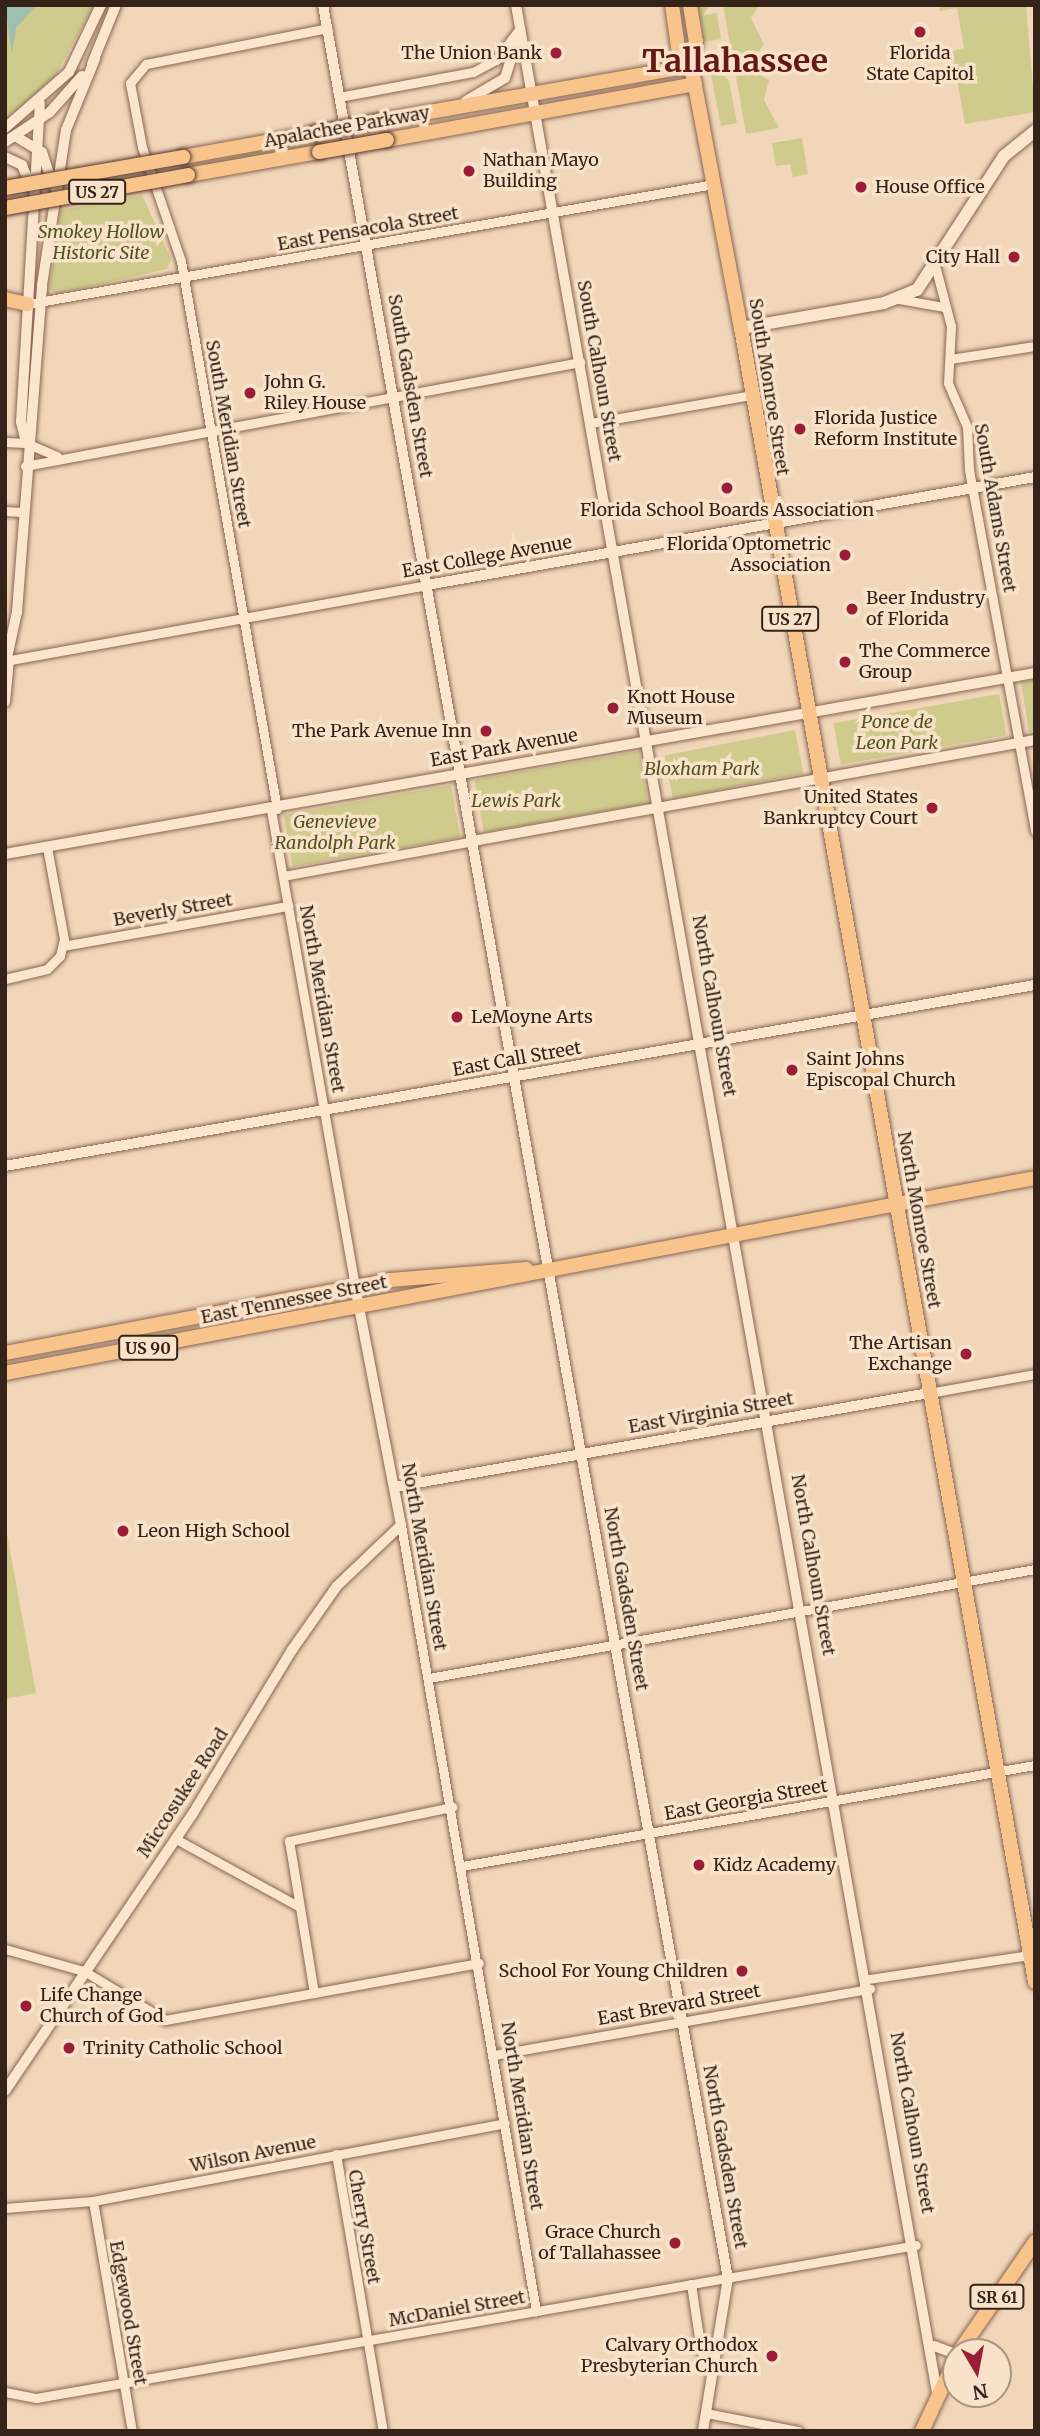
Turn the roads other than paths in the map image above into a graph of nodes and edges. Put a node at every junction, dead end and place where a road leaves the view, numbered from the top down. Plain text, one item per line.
1 (101, 5) edge
2 (116, 5) edge
3 (323, 5) edge
4 (516, 5) edge
5 (672, 5) edge
6 (690, 5) edge
7 (519, 27) junction
8 (327, 28) junction
9 (95, 59) junction
10 (691, 66) junction
11 (695, 84) junction
12 (531, 94) junction
13 (339, 97) junction
14 (40, 104) junction
15 (446, 109) junction
16 (535, 113) junction
17 (38, 122) junction
18 (5, 128) edge
19 (1035, 131) edge
20 (11, 136) edge
21 (5, 142) edge
22 (36, 146) junction
23 (5, 158) edge
24 (714, 184) junction
25 (5, 188) edge
26 (33, 195) junction
27 (55, 195) junction
28 (5, 208) edge
29 (553, 212) junction
30 (366, 245) junction
31 (936, 269) junction
32 (184, 277) junction
33 (5, 299) edge
34 (899, 299) junction
35 (34, 303) junction
36 (944, 307) junction
37 (741, 328) junction
38 (1035, 346) edge
39 (950, 359) junction
40 (580, 362) junction
41 (751, 395) junction
42 (393, 396) junction
43 (591, 423) junction
44 (211, 429) junction
45 (5, 442) edge
46 (26, 443) junction
47 (58, 456) junction
48 (24, 466) junction
49 (1035, 477) edge
50 (974, 488) junction
51 (5, 511) edge
52 (22, 512) junction
53 (773, 524) junction
54 (614, 552) junction
55 (428, 585) junction
56 (244, 618) junction
57 (7, 662) edge
58 (1035, 673) edge
59 (1008, 677) junction
60 (5, 702) edge
61 (807, 714) junction
62 (1035, 740) edge
63 (650, 743) junction
64 (1019, 743) junction
65 (461, 774) junction
66 (819, 778) junction
67 (661, 807) junction
68 (274, 810) junction
69 (1035, 831) edge
70 (473, 841) junction
71 (47, 847) junction
72 (5, 855) edge
73 (283, 876) junction
74 (288, 906) junction
75 (63, 946) junction
76 (5, 979) edge
77 (1035, 985) edge
78 (863, 1015) junction
79 (703, 1043) junction
80 (515, 1077) junction
81 (324, 1111) junction
82 (5, 1166) edge
83 (1035, 1178) edge
84 (897, 1203) junction
85 (736, 1233) junction
86 (549, 1270) junction
87 (355, 1287) junction
88 (359, 1307) junction
89 (191, 1320) junction
90 (194, 1340) junction
91 (5, 1353) edge
92 (5, 1373) edge
93 (1035, 1374) edge
94 (929, 1393) junction
95 (769, 1421) junction
96 (582, 1454) junction
97 (394, 1488) junction
98 (401, 1525) junction
99 (1035, 1569) edge
100 (962, 1582) junction
101 (803, 1611) junction
102 (616, 1645) junction
103 (429, 1678) junction
104 (1035, 1765) edge
105 (997, 1772) junction
106 (837, 1800) junction
107 (452, 1807) junction
108 (649, 1833) junction
109 (176, 1839) junction
110 (462, 1866) junction
111 (299, 1906) junction
112 (6, 1947) edge
113 (1032, 1955) edge
114 (479, 1963) junction
115 (84, 1971) junction
116 (1035, 1982) edge
117 (869, 1984) junction
118 (314, 1993) junction
119 (683, 2022) junction
120 (494, 2055) junction
121 (5, 2091) edge
122 (505, 2123) junction
123 (336, 2154) junction
124 (93, 2201) junction
125 (5, 2208) edge
126 (1035, 2242) edge
127 (916, 2245) junction
128 (728, 2278) junction
129 (691, 2284) junction
130 (536, 2311) junction
131 (968, 2338) edge
132 (368, 2340) junction
133 (934, 2346) junction
134 (942, 2349) edge
135 (712, 2372) junction
136 (124, 2383) junction
137 (942, 2383) edge
138 (5, 2392) edge
139 (937, 2393) junction
140 (706, 2413) junction
141 (132, 2431) edge
142 (383, 2431) edge
143 (703, 2431) edge
144 (798, 2431) edge
145 (922, 2431) edge

1 - 14 street
2 - 9 street
3 - 8 street, South Gadsden Street
4 - 7 street, South Calhoun Street
5 - 10 main road, South Monroe Street
6 - 10 main road, South Monroe Street
7 - 12 street, South Calhoun Street
7 - 13 street
7 - 15 street
8 - 13 street, South Gadsden Street
8 - 32 street, South Meridian Street
9 - 17 street
9 - 27 street
10 - 11 main road, South Monroe Street / US 27
10 - 12 main road, Apalachee Parkway / US 27
11 - 16 main road, Apalachee Parkway / US 27
11 - 24 main road, South Monroe Street / US 27
12 - 15 main road, Apalachee Parkway / US 27
12 - 16 street, South Calhoun Street
13 - 30 street, South Gadsden Street
14 - 17 street
14 - 18 street
15 - 25 main road, Apalachee Parkway / US 27, bridge
16 - 28 main road, Apalachee Parkway / US 27, bridge
16 - 29 street, South Calhoun Street
17 - 20 street
17 - 22 street
19 - 31 main road
20 - 21 street
20 - 22 street
22 - 26 street
22 - 27 street
23 - 26 street
24 - 29 street, East Pensacola Street
24 - 37 main road, South Monroe Street / US 27
26 - 35 street
27 - 35 street
29 - 30 street, East Pensacola Street
29 - 40 street, South Calhoun Street
30 - 32 street, East Pensacola Street
30 - 42 street, South Gadsden Street
31 - 34 main road
31 - 36 street, South Adams Street
32 - 35 street, East Pensacola Street
32 - 44 street, South Meridian Street
33 - 35 main road
34 - 36 street
34 - 37 main road
35 - 46 street
36 - 39 street, South Adams Street
37 - 41 main road, South Monroe Street / US 27
38 - 39 street
39 - 50 street, South Adams Street
40 - 42 street
40 - 43 street, South Calhoun Street
41 - 43 street
41 - 53 main road, South Monroe Street / US 27
42 - 44 street
42 - 55 street, South Gadsden Street
43 - 54 street, South Calhoun Street
44 - 47 street
44 - 56 street, South Meridian Street
45 - 46 street
46 - 47 street
46 - 48 street
47 - 48 street
48 - 52 street
49 - 50 street, East College Avenue
50 - 53 street, East College Avenue
50 - 59 street, South Adams Street
51 - 52 street
52 - 57 street
53 - 54 street, East College Avenue
53 - 61 main road, South Monroe Street / US 27
54 - 55 street, East College Avenue
54 - 63 street, South Calhoun Street
55 - 56 street, East College Avenue
55 - 65 street, South Gadsden Street
56 - 57 street, East College Avenue
56 - 68 street, South Meridian Street
57 - 60 street
58 - 59 street, East Park Avenue
59 - 61 street, East Park Avenue
59 - 64 street, South Adams Street
61 - 63 street, East Park Avenue
61 - 66 main road, North Monroe Street / US 27
62 - 64 street
63 - 65 street, East Park Avenue
63 - 67 street, North Calhoun Street
64 - 66 street
64 - 69 street, South Adams Street
65 - 68 street, East Park Avenue
65 - 70 street, North Gadsden Street
66 - 67 street
66 - 78 main road, North Monroe Street / US 27
67 - 70 street
67 - 79 street, North Calhoun Street
68 - 71 street, East Park Avenue
68 - 73 street, North Meridian Street
70 - 73 street
70 - 80 street, North Gadsden Street
71 - 72 street, East Park Avenue
71 - 75 street
73 - 74 street, North Meridian Street
74 - 75 street, Beverly Street
74 - 81 street, North Meridian Street
75 - 76 street
77 - 78 street, East Call Street
78 - 79 street, East Call Street
78 - 84 main road, North Monroe Street / US 27
79 - 80 street, East Call Street
79 - 85 street, North Calhoun Street
80 - 81 street, East Call Street
80 - 86 street, North Gadsden Street
81 - 82 street, East Call Street
81 - 87 street, North Meridian Street
83 - 84 main road, East Tennessee Street / US 90
84 - 85 main road, East Tennessee Street / US 90
84 - 94 main road, North Monroe Street / US 27
85 - 86 main road, East Tennessee Street / US 90
85 - 95 street, North Calhoun Street
86 - 87 main road, East Tennessee Street / US 90
86 - 88 main road, East Tennessee Street / US 90
86 - 96 street, North Gadsden Street
87 - 88 street, North Meridian Street
87 - 89 main road, East Tennessee Street / US 90
88 - 90 main road, East Tennessee Street / US 90
88 - 97 street, North Meridian Street
89 - 90 main road
89 - 91 main road, East Tennessee Street / US 90
90 - 92 main road, East Tennessee Street / US 90
93 - 94 street, East Virginia Street
94 - 95 street, East Virginia Street
94 - 100 main road, North Monroe Street / US 27
95 - 96 street, East Virginia Street
95 - 101 street, North Calhoun Street
96 - 97 street, East Virginia Street
96 - 102 street, North Gadsden Street
97 - 98 street, North Meridian Street
98 - 103 street, North Meridian Street
98 - 109 street, Miccosukee Road
99 - 100 street
100 - 101 street
100 - 105 main road, North Monroe Street / US 27
101 - 102 street
101 - 106 street, North Calhoun Street
102 - 103 street
102 - 108 street, North Gadsden Street
103 - 107 street, North Meridian Street
104 - 105 street, East Georgia Street
105 - 106 street, East Georgia Street
105 - 113 main road, North Monroe Street / US 27
106 - 108 street, East Georgia Street
106 - 117 street, North Calhoun Street
107 - 110 street, North Meridian Street
107 - 111 street
108 - 110 street, East Georgia Street
108 - 119 street, North Gadsden Street
109 - 111 street
109 - 115 street, Miccosukee Road
110 - 114 street, North Meridian Street
111 - 118 street
112 - 115 street
113 - 116 main road, North Monroe Street / US 27
113 - 117 street, East Brevard Street
114 - 118 street
114 - 120 street, North Meridian Street
115 - 118 street
115 - 121 street, Miccosukee Road
117 - 119 street, East Brevard Street
117 - 127 street, North Calhoun Street
119 - 120 street, East Brevard Street
119 - 128 street, North Gadsden Street
120 - 122 street, North Meridian Street
122 - 123 street, Wilson Avenue
122 - 130 street, North Meridian Street
123 - 124 street, Wilson Avenue
123 - 132 street, Cherry Street
124 - 125 street, Wilson Avenue
124 - 136 street, Edgewood Street
126 - 131 main road, SR 61
127 - 128 street, McDaniel Street
127 - 133 street, North Calhoun Street
128 - 129 street, McDaniel Street
128 - 135 street, North Gadsden Street
129 - 130 street, McDaniel Street
129 - 135 street
130 - 132 street, McDaniel Street
132 - 136 street, McDaniel Street
132 - 142 street, Cherry Street
133 - 134 street
133 - 139 street, North Calhoun Street
135 - 140 street, North Gadsden Street
136 - 138 street, McDaniel Street
136 - 141 street, Edgewood Street
137 - 139 main road, SR 61
139 - 145 main road, SR 61
140 - 143 street, North Gadsden Street
140 - 144 street

